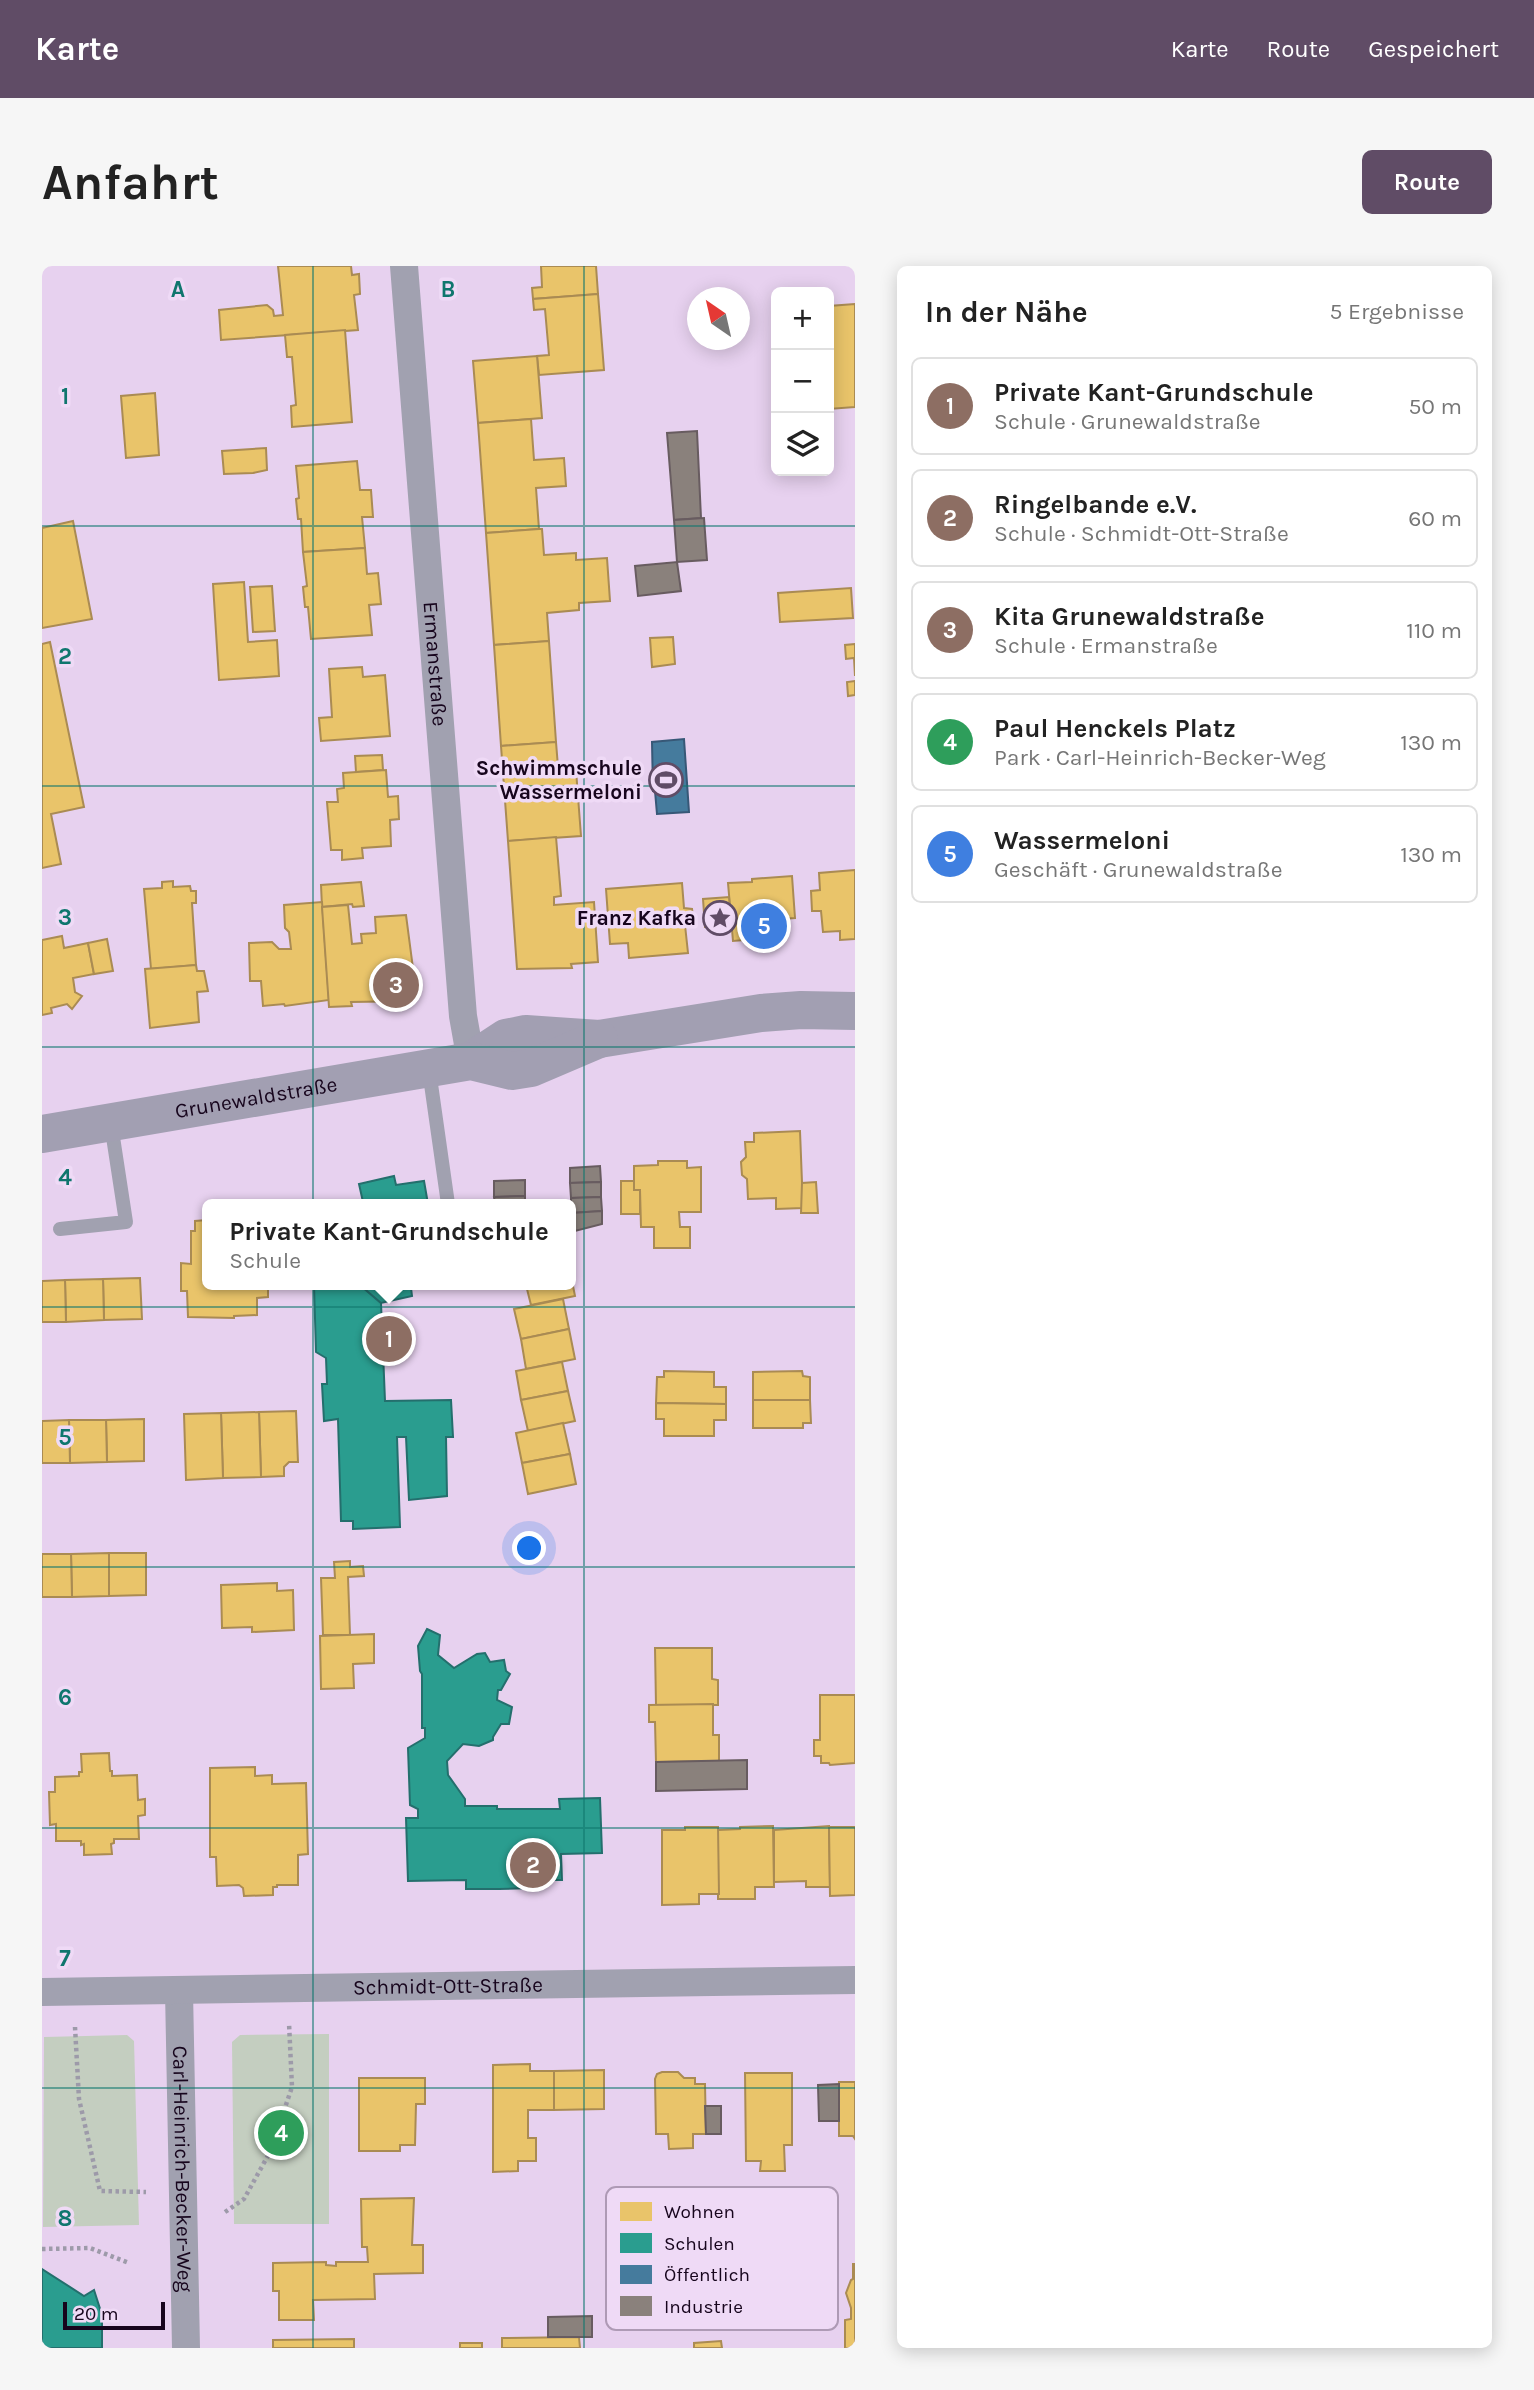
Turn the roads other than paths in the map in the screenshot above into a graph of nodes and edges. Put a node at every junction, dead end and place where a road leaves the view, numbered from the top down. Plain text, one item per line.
1 (404, 266) edge
2 (855, 1011) edge
3 (471, 1061) junction
4 (429, 1068) junction
5 (111, 1122) junction
6 (42, 1134) edge
7 (447, 1199) edge
8 (60, 1229) dead end
9 (855, 1980) edge
10 (179, 1990) junction
11 (42, 1992) edge
12 (186, 2348) edge

1 - 3 street, Ermanstraße
2 - 3 main road, Grunewaldstraße
3 - 4 main road, Grunewaldstraße
4 - 5 main road, Grunewaldstraße
4 - 7 lane
5 - 6 main road, Grunewaldstraße
5 - 8 lane
9 - 10 street, Schmidt-Ott-Straße
10 - 11 street, Schmidt-Ott-Straße
10 - 12 street, Carl-Heinrich-Becker-Weg

